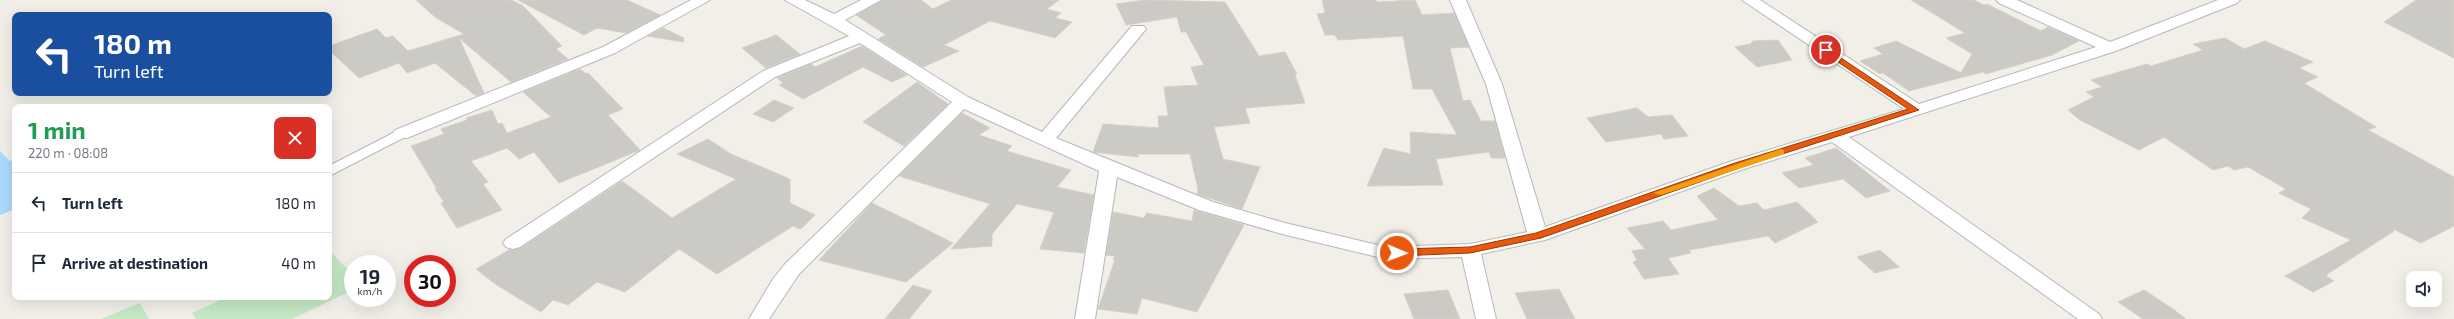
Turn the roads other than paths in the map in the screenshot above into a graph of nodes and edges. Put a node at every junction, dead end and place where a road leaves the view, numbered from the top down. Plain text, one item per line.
1 (702, 0) edge
2 (793, 0) edge
3 (873, 0) edge
4 (1458, 0) edge
5 (1750, 0) edge
6 (2004, 0) edge
7 (2232, 0) edge
8 (834, 20) junction
9 (1138, 29) dead end
10 (859, 38) junction
11 (2110, 48) junction
12 (962, 101) junction
13 (1915, 110) junction
14 (401, 134) joint
15 (1835, 136) junction
16 (1045, 140) junction
17 (1109, 168) junction
18 (332, 169) edge
19 (1538, 236) junction
20 (513, 243) dead end
21 (1470, 250) junction
22 (760, 319) edge
23 (1085, 319) edge
24 (1486, 319) edge
25 (2092, 319) edge

1 - 14 street
2 - 8 street
3 - 8 street
4 - 19 street
5 - 13 street
6 - 11 street
7 - 11 street
8 - 10 street
9 - 16 street
10 - 12 street
10 - 20 street
11 - 13 street
12 - 16 street
12 - 22 street
13 - 15 street
14 - 18 lane
15 - 19 street
15 - 25 street
16 - 17 street
17 - 21 street
17 - 23 street
19 - 21 street
21 - 24 street

